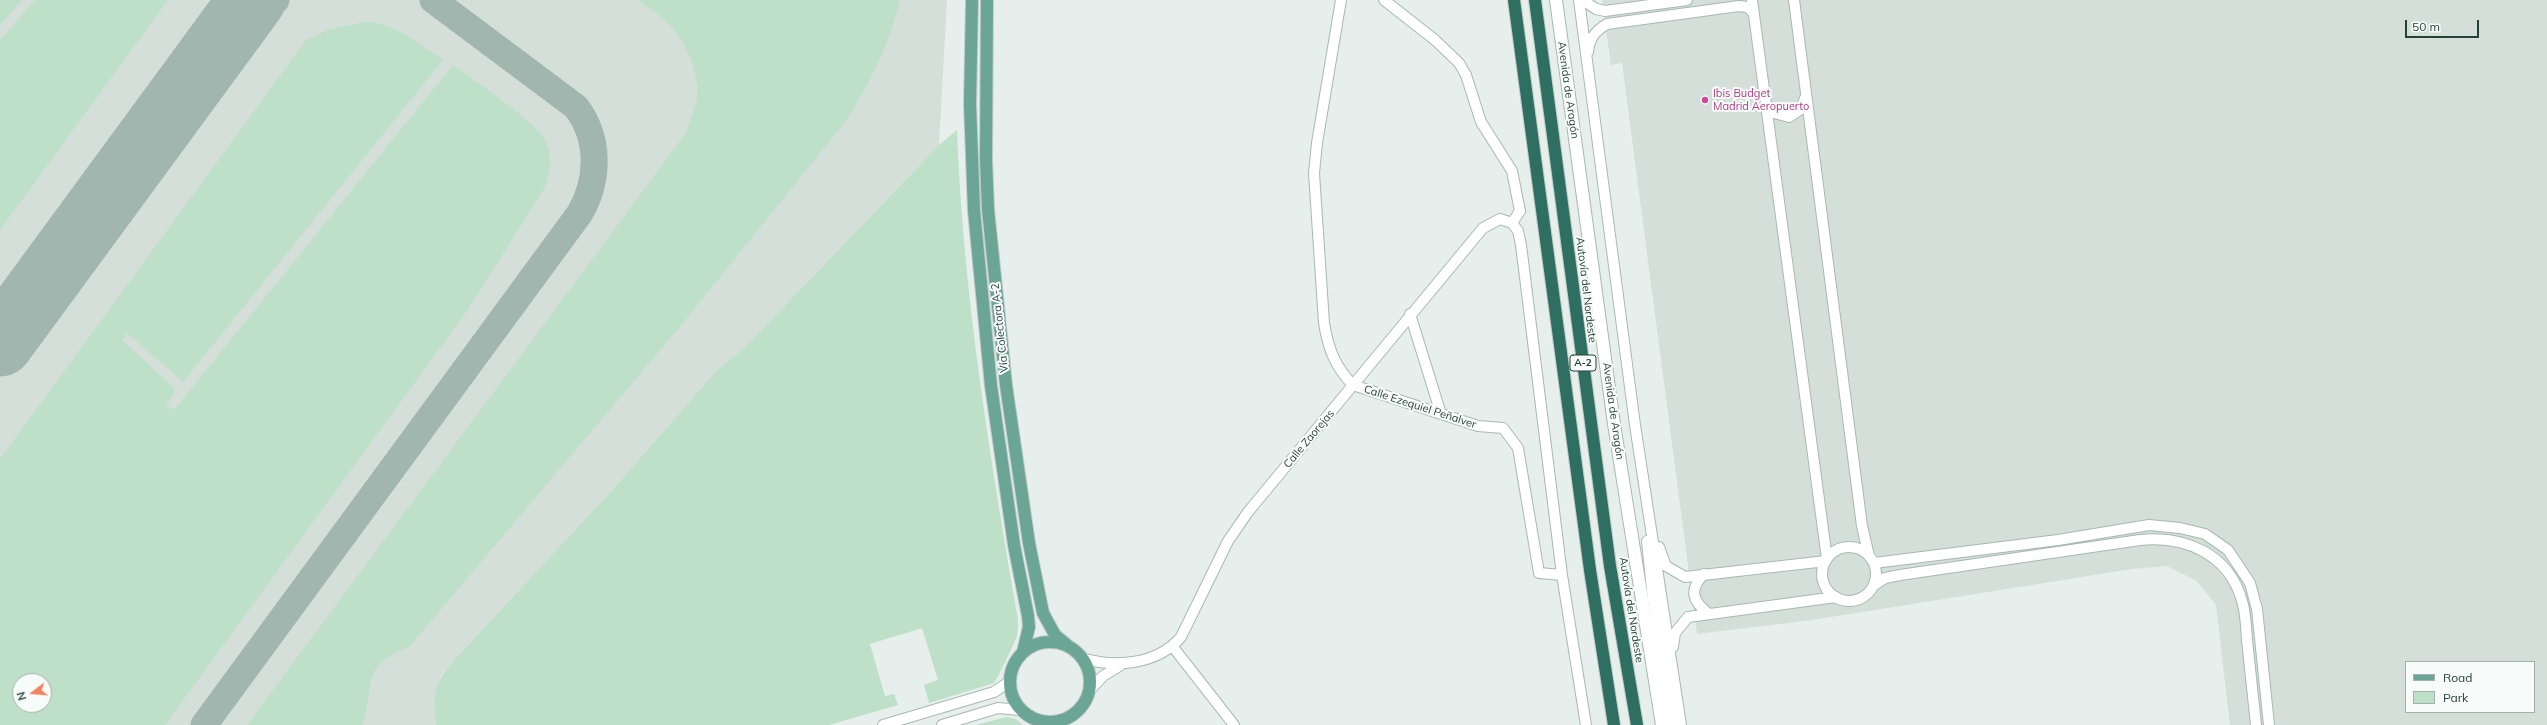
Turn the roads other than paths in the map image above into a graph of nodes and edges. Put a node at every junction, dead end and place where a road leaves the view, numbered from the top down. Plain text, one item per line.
1 (972, 0) edge
2 (986, 0) edge
3 (1341, 0) edge
4 (1384, 0) edge
5 (1514, 0) edge
6 (1535, 0) edge
7 (1556, 0) edge
8 (1579, 0) edge
9 (1583, 0) edge
10 (1687, 0) edge
11 (1752, 0) edge
12 (1794, 0) edge
13 (1754, 13) junction
14 (1587, 62) junction
15 (1805, 96) junction
16 (1768, 106) junction
17 (1512, 223) junction
18 (1410, 314) junction
19 (1354, 385) junction
20 (1441, 414) junction
21 (1635, 425) junction
22 (1646, 497) junction
23 (1826, 560) junction
24 (1872, 560) junction
25 (1562, 574) junction
26 (1704, 574) junction
27 (1873, 586) junction
28 (1836, 597) junction
29 (1709, 614) junction
30 (1067, 645) junction
31 (1173, 646) junction
32 (1023, 652) junction
33 (1082, 658) junction
34 (1121, 665) junction
35 (1673, 667) junction
36 (1009, 682) junction
37 (1089, 691) junction
38 (1080, 709) junction
39 (1020, 710) junction
40 (1037, 722) edge
41 (883, 725) edge
42 (942, 725) edge
43 (1076, 725) edge
44 (1234, 725) edge
45 (1586, 725) edge
46 (1614, 725) edge
47 (1637, 725) edge
48 (1662, 725) edge
49 (1672, 725) edge
50 (1681, 725) edge
51 (2256, 725) edge
52 (2269, 725) edge

1 - 32 main road, Vía Colectora A-2
2 - 30 main road, Vía Colectora A-2
3 - 19 street
4 - 17 street
5 - 46 highway, A-2
6 - 47 highway, Autovía del Nordeste / A-2
7 - 48 street, Avenida de Aragón
8 - 14 street
9 - 10 street
11 - 13 street
12 - 15 street
13 - 14 street
13 - 16 street
14 - 21 street
15 - 16 street
15 - 24 street
16 - 23 street
17 - 18 street, Calle Zaorejas
17 - 25 street
18 - 19 street, Calle Zaorejas
18 - 20 street
19 - 20 street, Calle Ezequiel Peñalver
19 - 31 street, Calle Zaorejas
20 - 25 street, Calle Ezequiel Peñalver
21 - 22 street
21 - 49 street
22 - 26 street
22 - 35 street
23 - 24 street
23 - 26 street
23 - 28 street
24 - 27 street
24 - 52 street
25 - 45 street
26 - 29 street
27 - 28 street
27 - 51 street
28 - 29 street
29 - 35 street
30 - 32 main road
30 - 33 main road
31 - 34 street, Calle Zaorejas
31 - 44 street
32 - 36 main road
33 - 34 street
33 - 37 main road
34 - 37 street
35 - 50 street
36 - 39 main road
36 - 41 street
37 - 38 main road
38 - 40 main road
38 - 43 main road
39 - 40 main road
39 - 42 street

